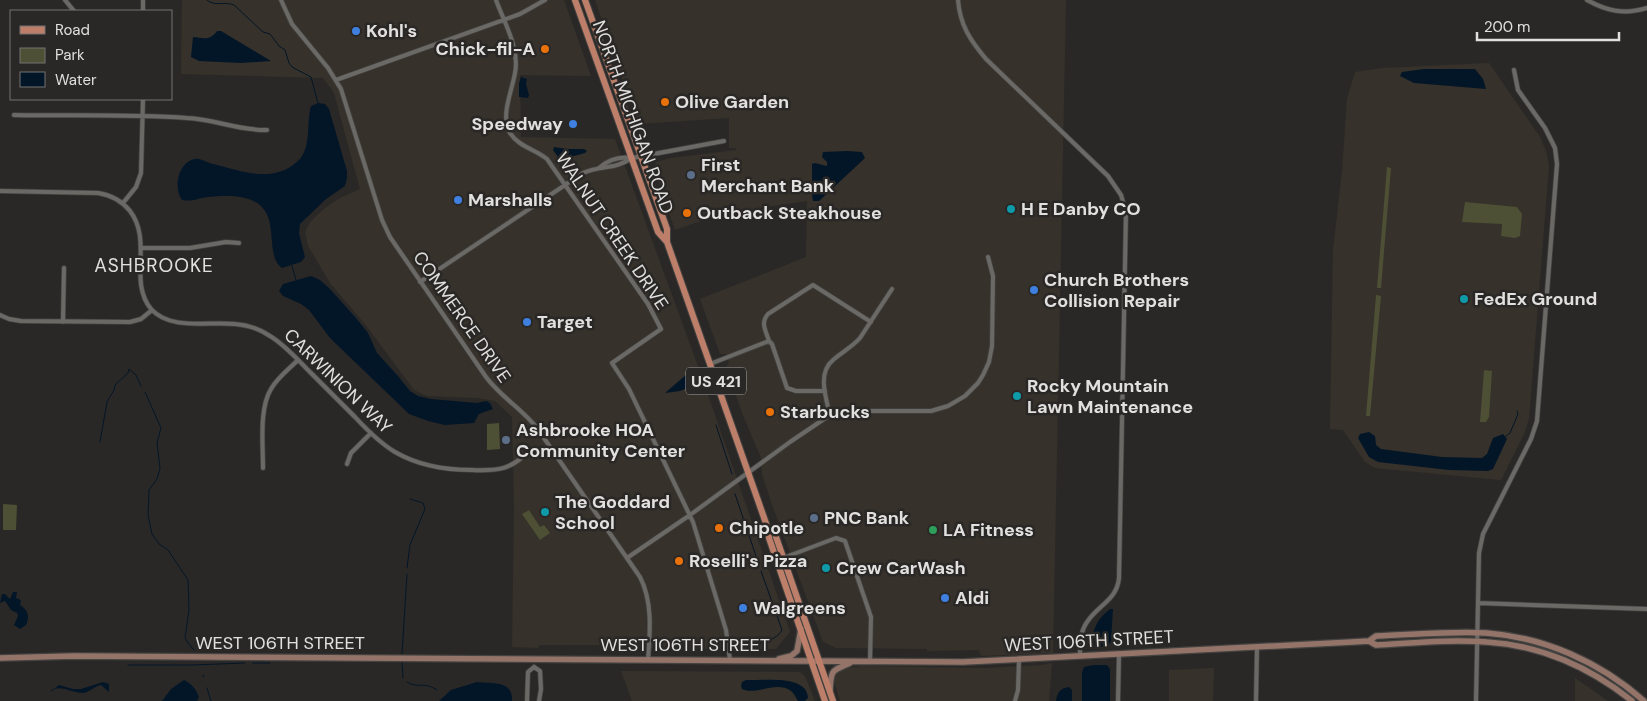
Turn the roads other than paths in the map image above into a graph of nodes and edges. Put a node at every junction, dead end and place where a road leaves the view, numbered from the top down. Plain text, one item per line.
1 (65, 0) edge
2 (281, 0) edge
3 (496, 0) edge
4 (545, 0) edge
5 (575, 0) edge
6 (585, 0) edge
7 (958, 0) edge
8 (1587, 0) edge
9 (1647, 8) edge
10 (73, 10) edge
11 (504, 20) junction
12 (1514, 70) dead end
13 (336, 80) junction
14 (143, 100) edge
15 (14, 115) dead end
16 (143, 117) junction
17 (267, 130) dead end
18 (724, 142) dead end
19 (641, 156) junction
20 (632, 158) junction
21 (599, 168) junction
22 (565, 184) junction
23 (0, 191) edge
24 (123, 203) junction
25 (667, 242) junction
26 (239, 243) dead end
27 (141, 248) junction
28 (988, 257) dead end
29 (64, 268) dead end
30 (420, 282) junction
31 (892, 289) dead end
32 (152, 310) junction
33 (0, 315) edge
34 (63, 322) junction
35 (871, 322) junction
36 (769, 341) junction
37 (298, 360) junction
38 (710, 364) junction
39 (825, 391) junction
40 (830, 415) junction
41 (371, 433) junction
42 (530, 450) dead end
43 (347, 464) dead end
44 (263, 468) dead end
45 (748, 472) junction
46 (690, 515) junction
47 (768, 529) junction
48 (627, 558) junction
49 (783, 558) junction
50 (1478, 602) junction
51 (1647, 609) edge
52 (801, 629) junction
53 (1477, 633) junction
54 (1369, 641) junction
55 (1477, 641) junction
56 (1257, 647) junction
57 (1119, 654) junction
58 (1080, 656) junction
59 (0, 658) edge
60 (534, 659) junction
61 (648, 660) junction
62 (730, 660) junction
63 (776, 660) junction
64 (1019, 660) junction
65 (812, 661) junction
66 (820, 661) junction
67 (854, 661) junction
68 (870, 662) junction
69 (534, 667) junction
70 (830, 692) junction
71 (527, 701) edge
72 (539, 701) edge
73 (825, 701) edge
74 (833, 701) edge
75 (1016, 701) edge
76 (1118, 701) edge
77 (1256, 701) edge
78 (1476, 701) edge
79 (1632, 701) edge
80 (1644, 701) edge

1 - 10 street
2 - 13 street, COMMERCE DRIVE
3 - 11 street, WALNUT CREEK DRIVE
4 - 11 street
5 - 20 main road, NORTH MICHIGAN ROAD / US 421
6 - 19 main road, NORTH MICHIGAN ROAD / US 421
7 - 58 street
8 - 9 street
11 - 13 street
11 - 22 street, WALNUT CREEK DRIVE
12 - 50 street
13 - 30 street, COMMERCE DRIVE
14 - 16 street
15 - 16 street
16 - 17 street
16 - 24 street
18 - 19 street
19 - 20 street
19 - 25 main road, NORTH MICHIGAN ROAD / US 421
20 - 21 street
20 - 21 street
20 - 25 main road, NORTH MICHIGAN ROAD / US 421
21 - 22 street
22 - 30 street
22 - 46 street, WALNUT CREEK DRIVE
23 - 24 street
24 - 27 street
25 - 38 main road, NORTH MICHIGAN ROAD / US 421
26 - 27 street
27 - 32 street
28 - 40 street
29 - 34 street
30 - 48 street, COMMERCE DRIVE
31 - 35 street
32 - 34 street
32 - 37 street, CARWINION WAY
33 - 34 street
35 - 36 street
35 - 39 street
36 - 38 street
36 - 39 street
37 - 41 street, CARWINION WAY
37 - 44 street
38 - 45 main road, NORTH MICHIGAN ROAD / US 421
39 - 40 street
40 - 45 street
41 - 42 street, CARWINION WAY
41 - 43 street
45 - 46 street
45 - 47 main road, NORTH MICHIGAN ROAD / US 421
46 - 48 street
46 - 62 street, WALNUT CREEK DRIVE
47 - 49 main road, NORTH MICHIGAN ROAD / US 421
47 - 52 main road, NORTH MICHIGAN ROAD / US 421
48 - 61 street, COMMERCE DRIVE
49 - 66 main road, NORTH MICHIGAN ROAD / US 421
49 - 68 street
50 - 51 street
50 - 53 street
52 - 63 street
52 - 65 main road, NORTH MICHIGAN ROAD / US 421
53 - 54 street, WEST 106TH STREET
53 - 55 street
53 - 80 street, WEST 106TH STREET
54 - 55 street, WEST 106TH STREET
54 - 56 street, WEST 106TH STREET
55 - 78 street
55 - 79 street, WEST 106TH STREET
56 - 57 street, WEST 106TH STREET
56 - 77 street
57 - 58 street, WEST 106TH STREET
57 - 76 street
58 - 64 street, WEST 106TH STREET
59 - 60 street, WEST 106TH STREET
60 - 61 street, WEST 106TH STREET
60 - 69 street
61 - 62 street, WEST 106TH STREET
62 - 63 street, WEST 106TH STREET
63 - 65 street, WEST 106TH STREET
64 - 68 street, WEST 106TH STREET
64 - 75 street
65 - 66 street, WEST 106TH STREET
65 - 73 main road, NORTH MICHIGAN ROAD / US 421
66 - 67 street, WEST 106TH STREET
66 - 70 main road, NORTH MICHIGAN ROAD / US 421
67 - 68 street, WEST 106TH STREET
67 - 70 street
69 - 71 street
69 - 72 street
70 - 74 main road, NORTH MICHIGAN ROAD / US 421

